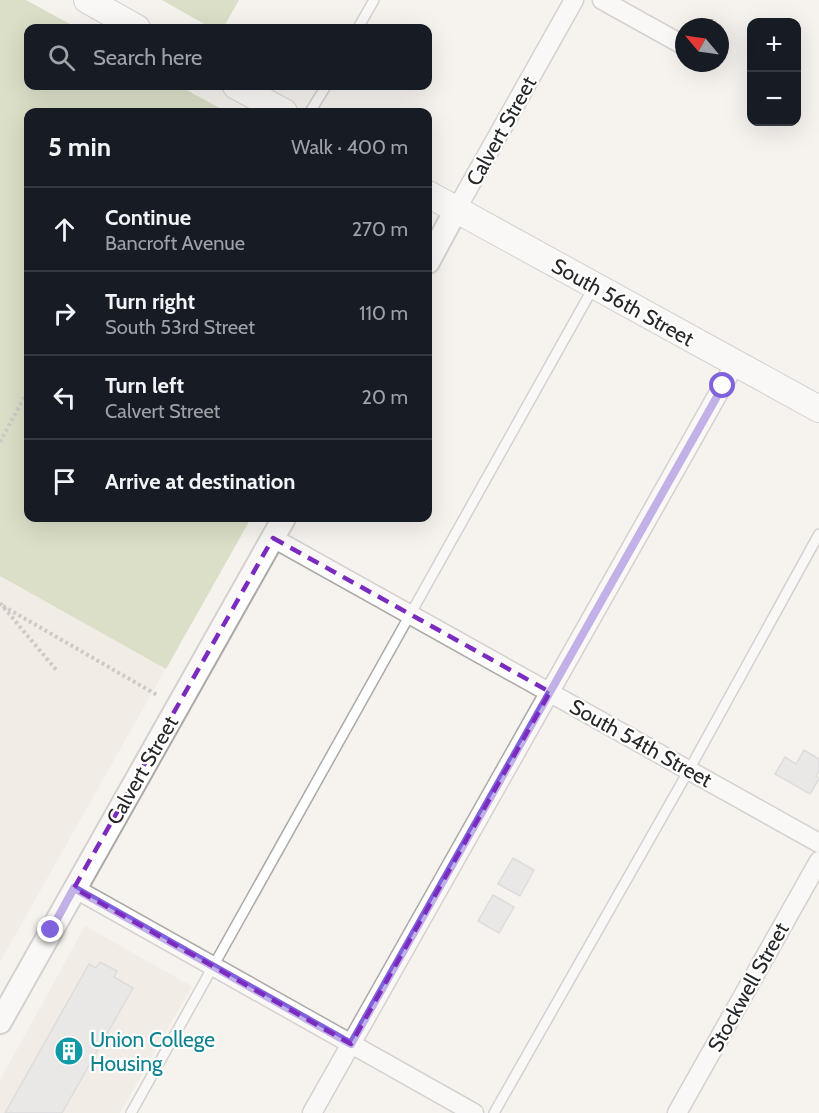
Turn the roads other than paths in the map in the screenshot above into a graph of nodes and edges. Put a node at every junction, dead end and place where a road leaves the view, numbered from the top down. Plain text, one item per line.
1 (87, 0) edge
2 (374, 0) edge
3 (574, 0) edge
4 (602, 0) edge
5 (130, 24) edge
6 (360, 24) edge
7 (675, 41) edge
8 (244, 90) edge
9 (324, 90) edge
10 (277, 108) edge
11 (312, 108) edge
12 (432, 196) edge
13 (456, 210) junction
14 (432, 255) edge
15 (594, 286) junction
16 (735, 364) junction
17 (819, 409) edge
18 (282, 522) edge
19 (819, 534) edge
20 (273, 538) junction
21 (410, 614) junction
22 (550, 692) junction
23 (689, 770) junction
24 (819, 843) edge
25 (819, 861) edge
26 (74, 888) junction
27 (213, 966) junction
28 (0, 1022) edge
29 (351, 1044) junction
30 (131, 1113) edge
31 (312, 1113) edge
32 (474, 1113) edge
33 (494, 1113) edge
34 (677, 1113) edge

1 - 5 main road
2 - 6 lane
3 - 13 street, Calvert Street
4 - 7 street
8 - 10 main road
9 - 11 lane
12 - 13 main road, South 56th Street
13 - 14 street, Calvert Street
13 - 15 main road, South 56th Street
15 - 16 main road, South 56th Street
15 - 21 lane
16 - 17 main road, South 56th Street
16 - 22 street
18 - 20 street, Calvert Street
19 - 23 lane
20 - 21 street, South 54th Street
20 - 26 street, Calvert Street
21 - 22 street, South 54th Street
21 - 27 lane
22 - 23 street, South 54th Street
22 - 29 street
23 - 24 street, South 54th Street
23 - 33 lane
25 - 34 street, Stockwell Street
26 - 27 street
26 - 28 street, Calvert Street
27 - 29 street
27 - 30 lane
29 - 31 street
29 - 32 street

